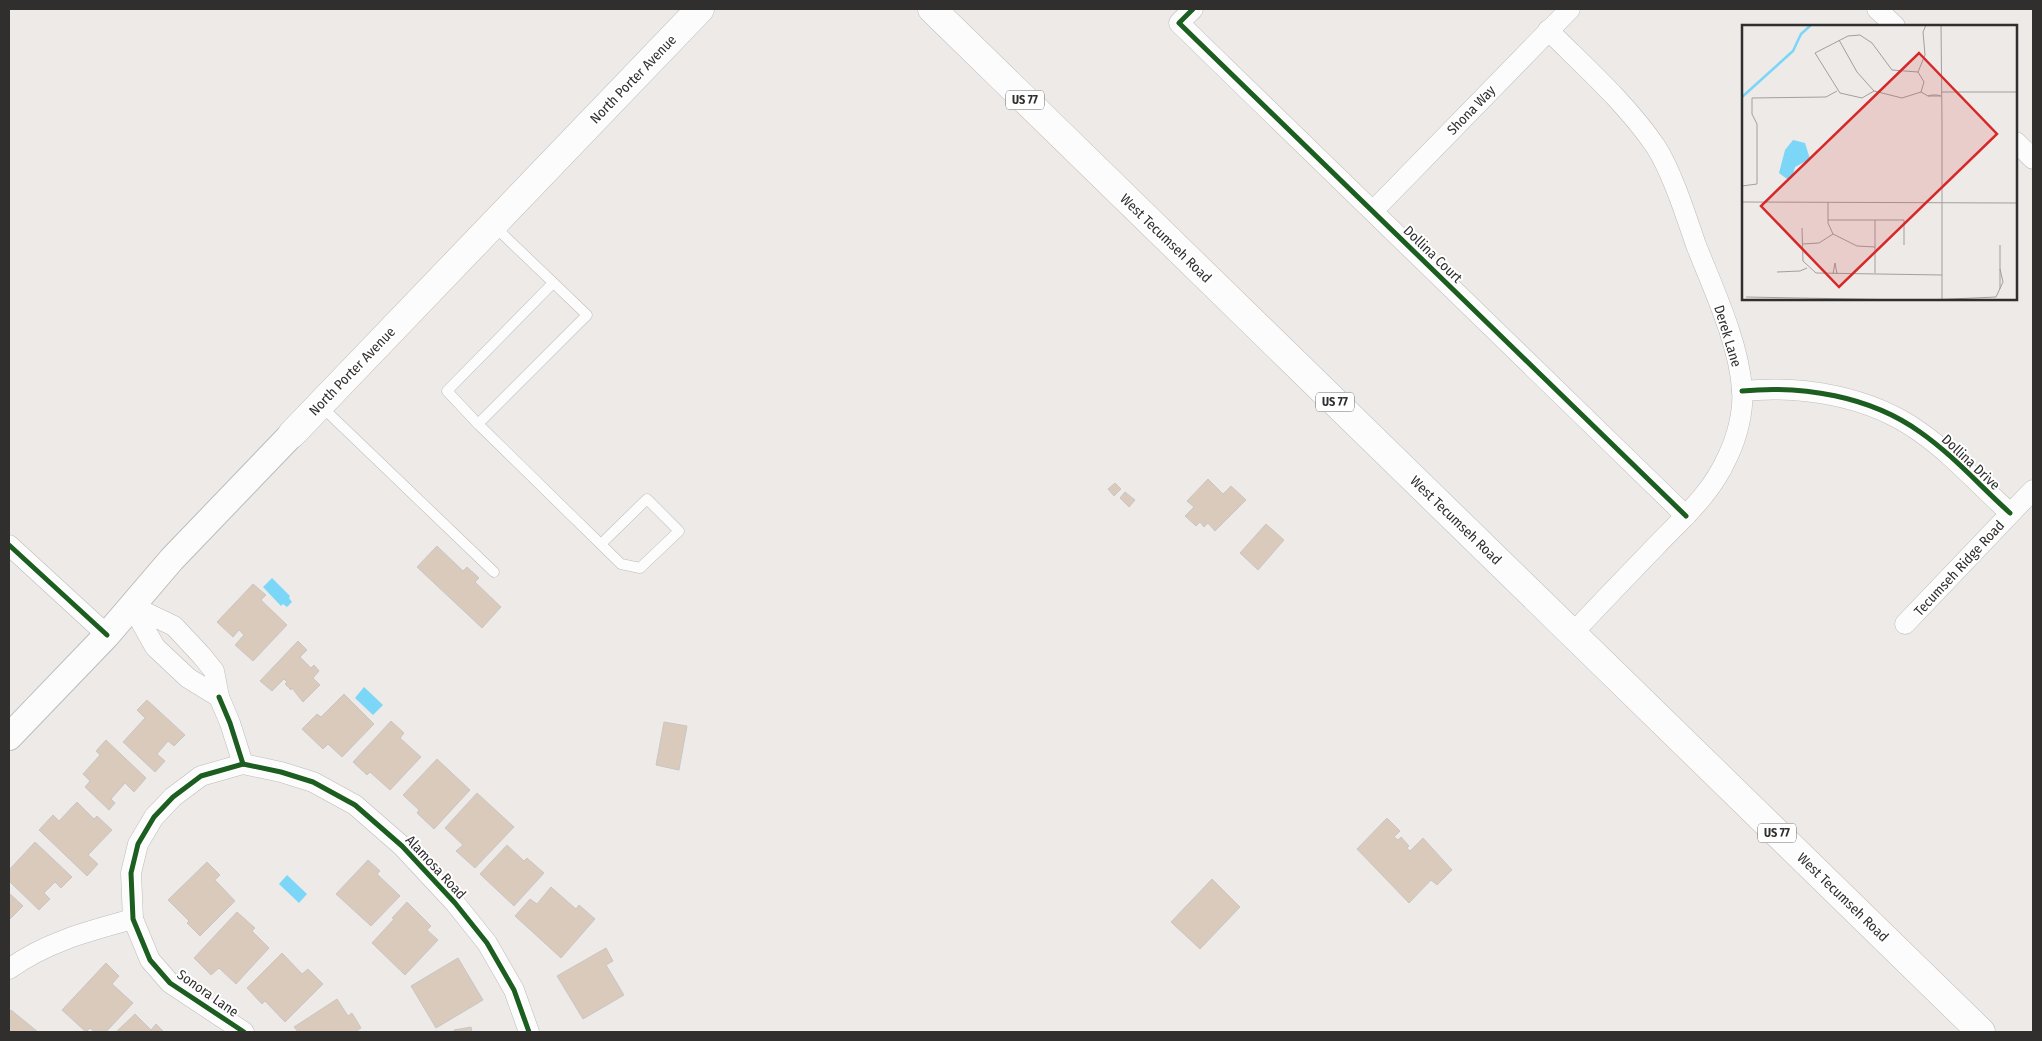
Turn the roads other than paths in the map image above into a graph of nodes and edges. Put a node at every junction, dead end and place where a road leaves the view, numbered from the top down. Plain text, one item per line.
1 (700, 9) edge
2 (932, 9) edge
3 (1193, 9) edge
4 (1570, 9) edge
5 (1877, 9) edge
6 (1894, 25) edge
7 (1548, 30) junction
8 (2017, 143) edge
9 (2033, 160) edge
10 (1373, 211) junction
11 (492, 224) junction
12 (554, 283) junction
13 (1742, 391) junction
14 (320, 405) junction
15 (478, 424) junction
16 (292, 434) joint
17 (2033, 490) edge
18 (2010, 513) junction
19 (1686, 516) junction
20 (9, 544) edge
21 (601, 544) junction
22 (494, 572) dead end
23 (132, 606) junction
24 (1905, 624) dead end
25 (1572, 633) junction
26 (107, 635) junction
27 (219, 698) junction
28 (9, 737) edge
29 (243, 764) junction
30 (133, 919) junction
31 (9, 969) edge
32 (244, 1032) edge
33 (529, 1032) edge
34 (1981, 1032) edge

1 - 11 main road, North Porter Avenue
2 - 25 main road, West Tecumseh Road / US 77
3 - 10 street, Dollina Court
4 - 7 street, Shona Way
5 - 6 street
7 - 10 street, Shona Way
7 - 13 street, Derek Lane
8 - 9 street
10 - 19 street, Dollina Court
11 - 12 lane
11 - 14 main road, North Porter Avenue
12 - 15 lane
12 - 15 lane
13 - 18 street, Dollina Drive
13 - 19 street, Derek Lane
14 - 16 main road, North Porter Avenue
14 - 22 lane
15 - 21 lane
16 - 23 street, North Porter Avenue
17 - 18 street, Tecumseh Ridge Road
18 - 24 street, Tecumseh Ridge Road
19 - 25 street, Derek Lane
20 - 26 street
21 - 21 lane
23 - 26 street, North Porter Avenue
23 - 27 street
23 - 27 street
25 - 34 main road, West Tecumseh Road / US 77
26 - 28 street, North Porter Avenue
27 - 29 street
29 - 30 street, Alamosa Road
29 - 33 street, Alamosa Road
30 - 31 street
30 - 32 street, Sonora Lane

